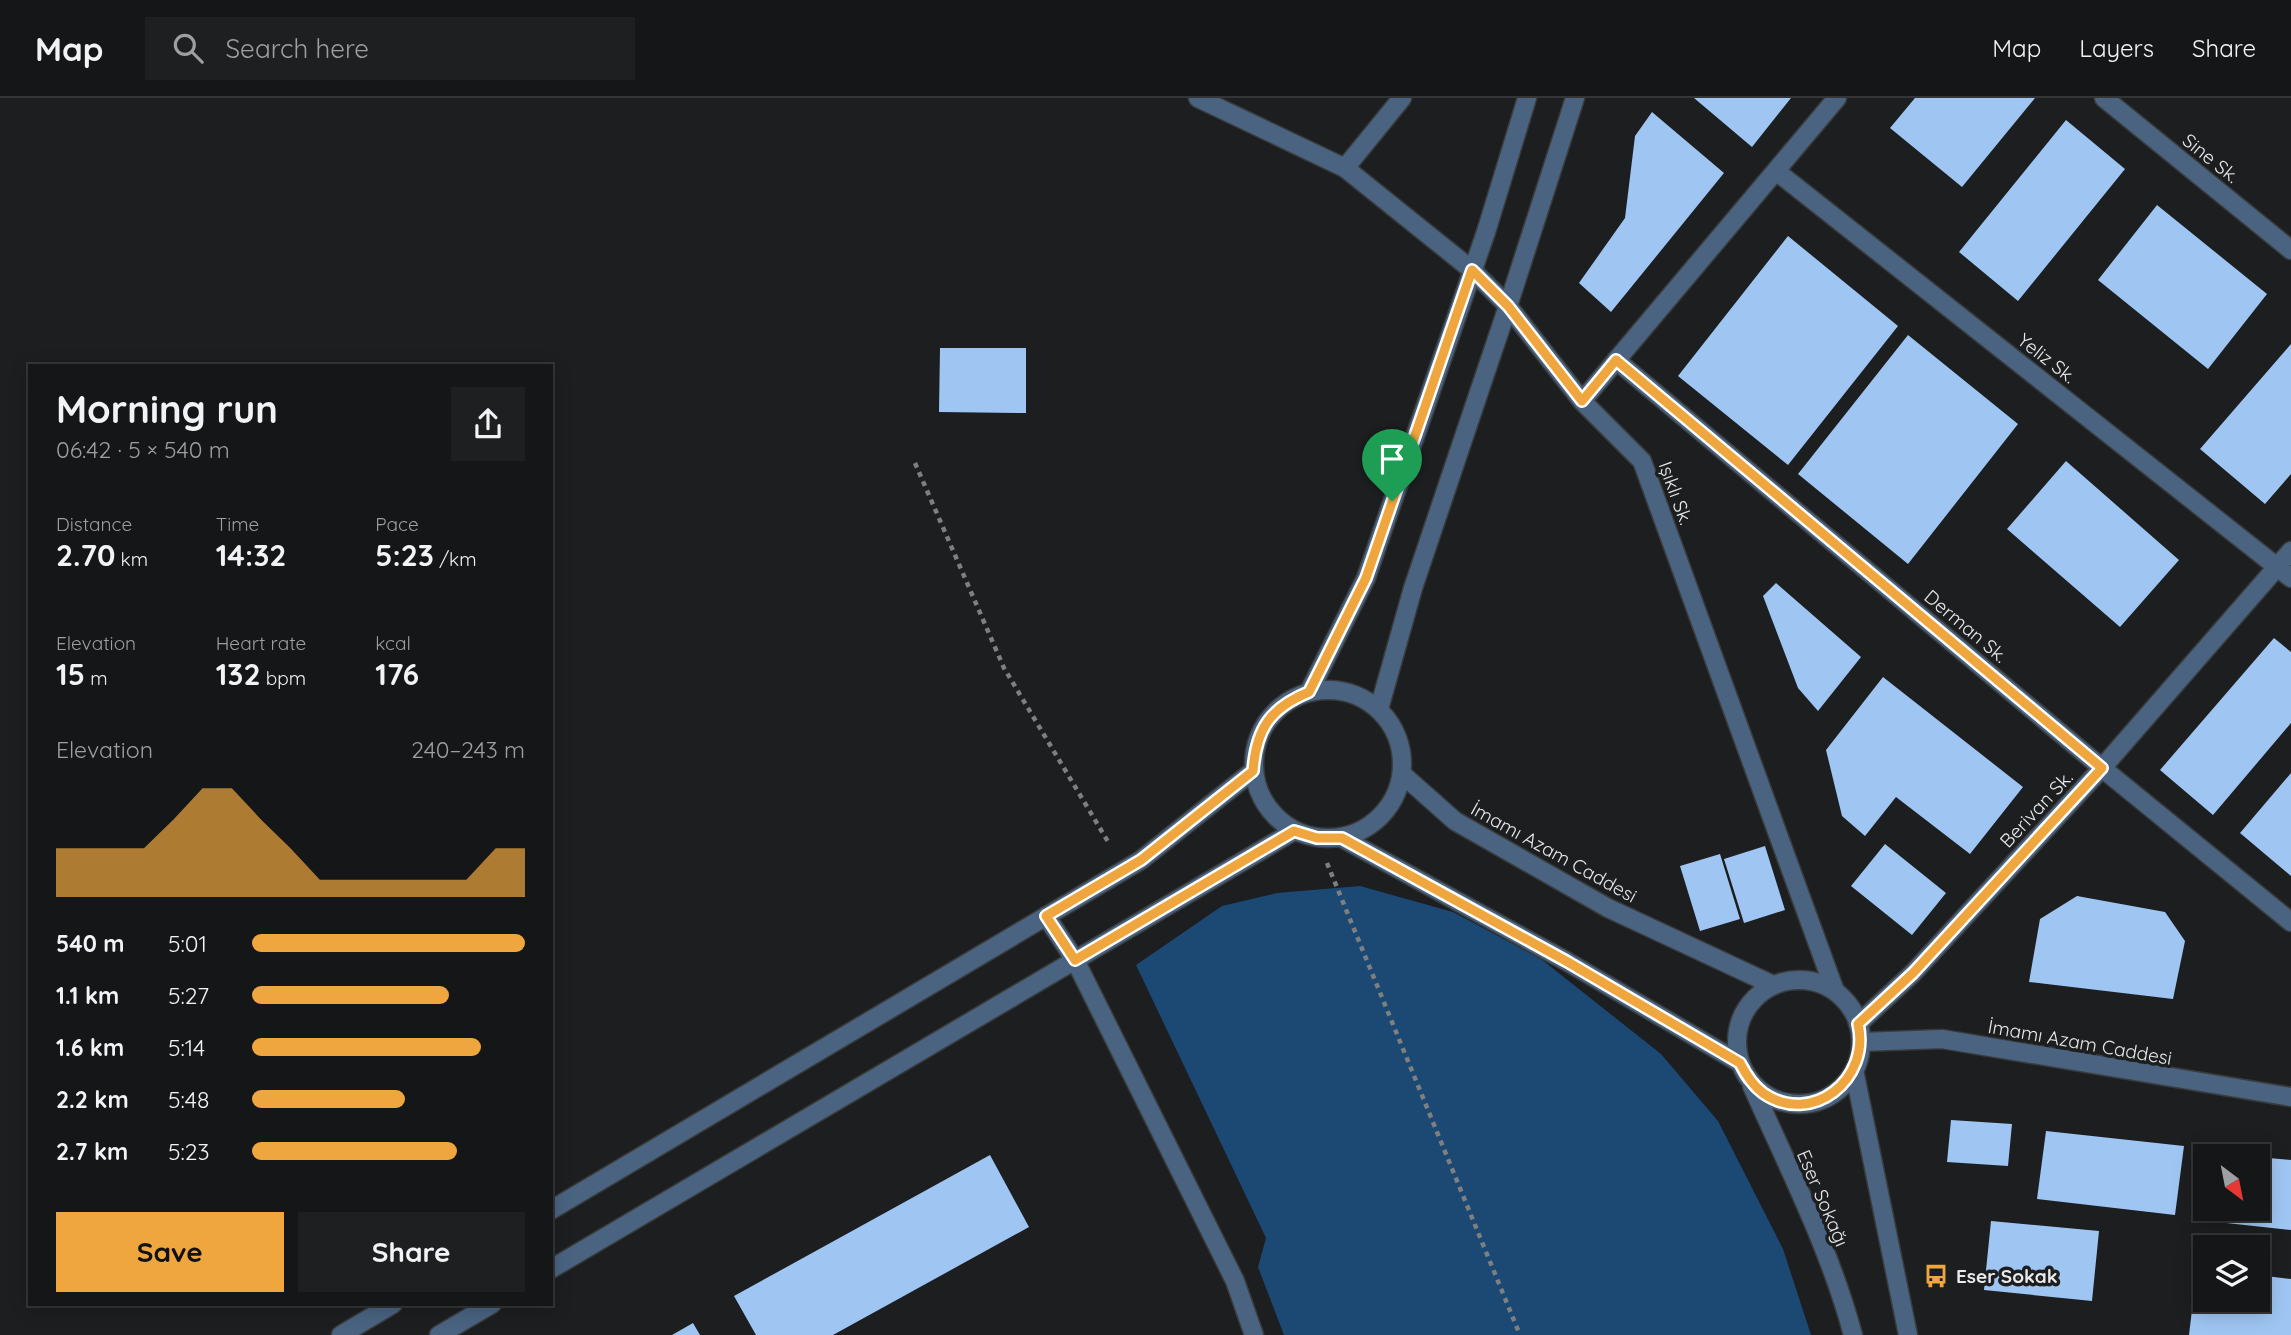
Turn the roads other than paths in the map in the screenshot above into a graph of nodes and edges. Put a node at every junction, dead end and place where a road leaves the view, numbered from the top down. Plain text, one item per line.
1 (1198, 98) edge
2 (1402, 98) edge
3 (1528, 98) edge
4 (1575, 98) edge
5 (1837, 98) edge
6 (2105, 98) edge
7 (1345, 167) junction
8 (1776, 170) junction
9 (2291, 250) edge
10 (1472, 270) junction
11 (1508, 306) junction
12 (1616, 360) junction
13 (1582, 401) junction
14 (2291, 551) edge
15 (2284, 573) edge
16 (1309, 692) junction
17 (1379, 709) junction
18 (2102, 768) junction
19 (1253, 771) junction
20 (1402, 774) junction
21 (1294, 831) junction
22 (1342, 838) junction
23 (1046, 916) junction
24 (2291, 922) edge
25 (1075, 960) junction
26 (1773, 985) junction
27 (1835, 991) junction
28 (1860, 1033) junction
29 (1854, 1070) junction
30 (1744, 1071) junction
31 (2291, 1097) edge
32 (553, 1209) edge
33 (553, 1268) edge
34 (390, 1306) edge
35 (489, 1306) edge
36 (341, 1335) edge
37 (439, 1335) edge
38 (1254, 1335) edge
39 (1853, 1335) edge
40 (1908, 1335) edge

1 - 7 street
2 - 7 street
3 - 10 street
4 - 11 street
5 - 8 street
6 - 9 street, Sine Sk.
7 - 10 street
8 - 12 street
8 - 15 street, Yeliz Sk.
10 - 11 street
10 - 16 street
11 - 13 street
11 - 17 street
12 - 13 street
12 - 18 street, Derman Sk.
13 - 27 street, Işıklı Sk.
14 - 15 street, Berivan Sk.
15 - 18 street, Berivan Sk.
16 - 17 street
16 - 19 street
17 - 20 street
18 - 24 street, Derman Sk.
18 - 28 street, Berivan Sk.
19 - 21 street
19 - 23 street
20 - 22 street
20 - 26 street, İmamı Azam Caddesi
21 - 22 street
21 - 25 street
22 - 30 street
23 - 25 street
23 - 32 street
25 - 33 street
25 - 38 street
26 - 27 street
26 - 30 street
27 - 28 street
28 - 29 street
28 - 31 street, İmamı Azam Caddesi
29 - 30 street
29 - 40 street
30 - 39 street, Eser Sokağı
34 - 36 street
35 - 37 street

